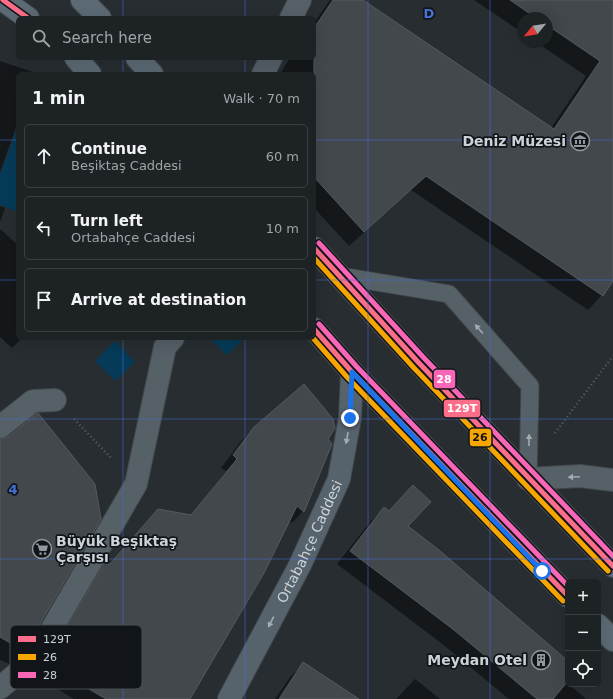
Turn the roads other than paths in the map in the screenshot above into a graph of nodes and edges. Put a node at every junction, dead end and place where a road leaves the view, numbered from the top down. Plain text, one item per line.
1 (3, 0) edge
2 (82, 0) edge
3 (300, 0) edge
4 (25, 16) edge
5 (98, 16) edge
6 (292, 16) edge
7 (78, 60) edge
8 (139, 60) edge
9 (270, 60) edge
10 (88, 72) edge
11 (150, 72) edge
12 (264, 72) edge
13 (316, 250) edge
14 (340, 276) junction
15 (316, 331) edge
16 (171, 340) edge
17 (352, 372) junction
18 (55, 400) road end
19 (0, 427) edge
20 (528, 478) junction
21 (613, 480) edge
22 (613, 566) edge
23 (565, 593) edge
24 (54, 625) edge
25 (601, 628) edge
26 (613, 640) edge
27 (10, 679) edge
28 (0, 688) edge
29 (229, 699) edge

1 - 4 main road
2 - 5 main road
3 - 6 street
7 - 10 main road
8 - 11 main road
9 - 12 street
13 - 14 main road
14 - 20 main road
20 -> 14 lane
15 - 17 main road
16 - 24 street
17 - 23 main road
17 -> 29 street, Ortabahçe Caddesi
18 - 19 street
21 -> 20 street
20 - 22 main road
25 - 26 main road
27 - 28 street

